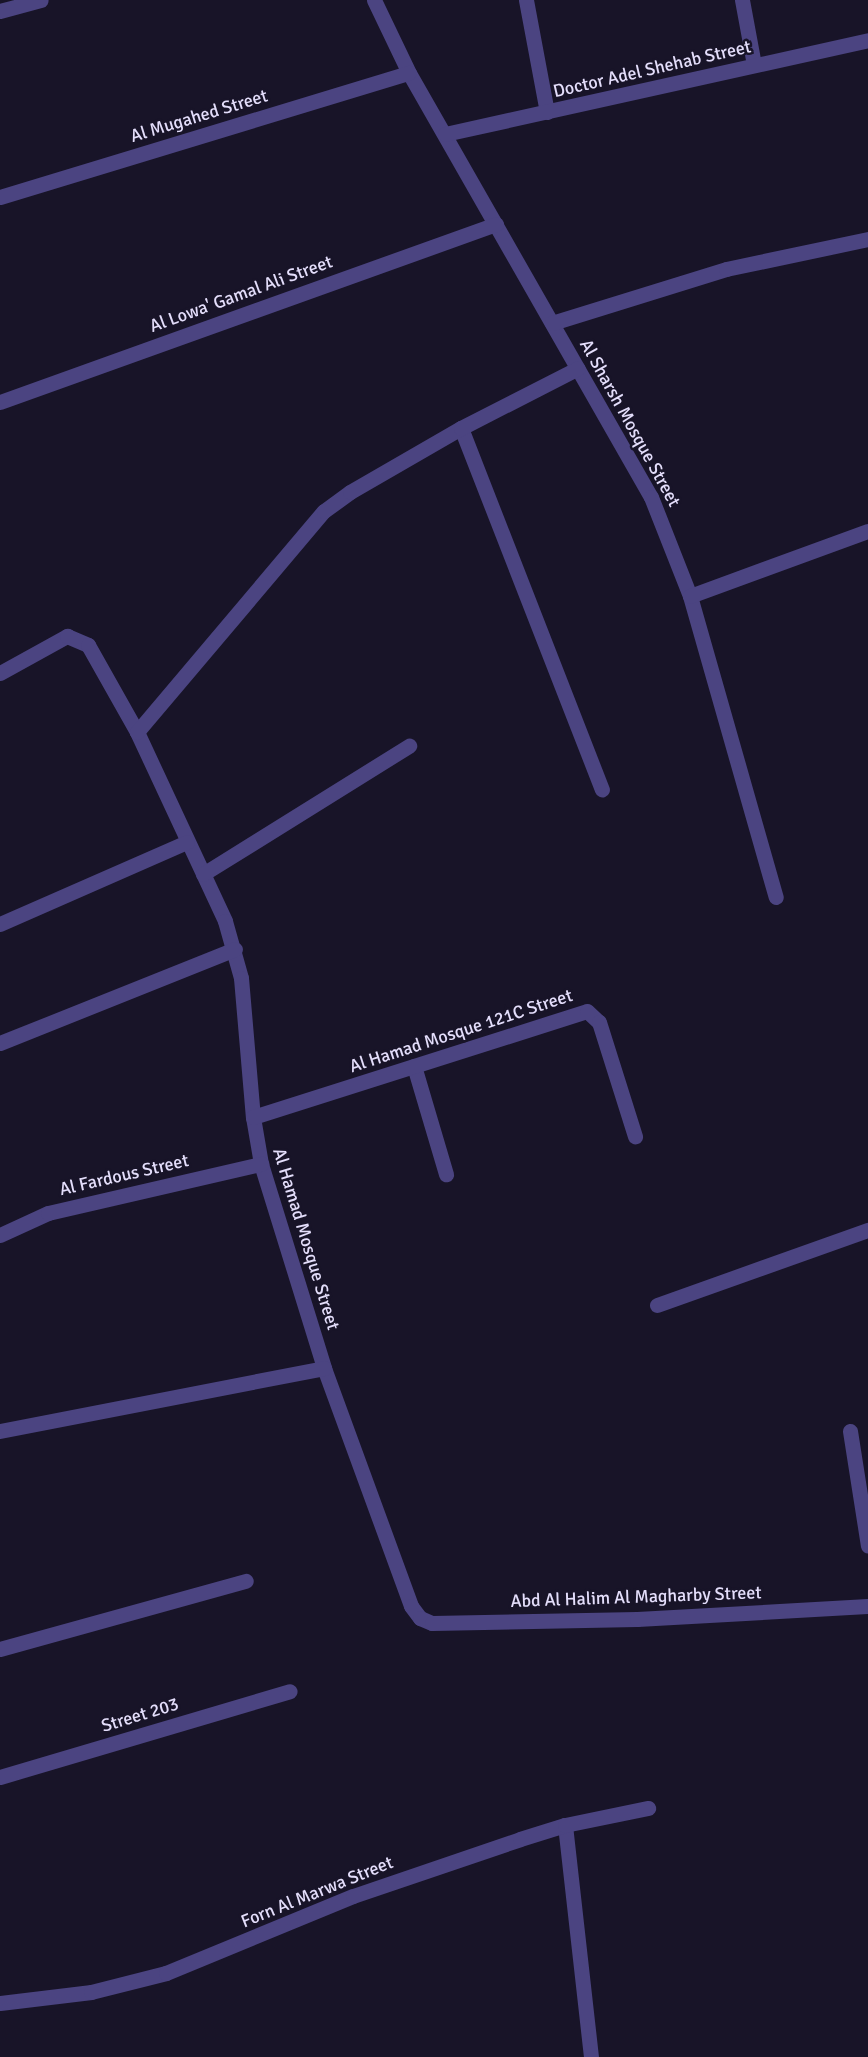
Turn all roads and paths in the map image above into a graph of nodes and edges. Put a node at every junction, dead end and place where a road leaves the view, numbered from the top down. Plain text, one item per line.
1 (41, 0) edge
2 (374, 0) edge
3 (526, 0) edge
4 (742, 0) edge
5 (0, 11) edge
6 (868, 40) edge
7 (754, 65) junction
8 (410, 73) junction
9 (547, 112) junction
10 (445, 134) junction
11 (0, 197) edge
12 (496, 224) junction
13 (868, 239) edge
14 (552, 323) junction
15 (578, 368) junction
16 (0, 402) edge
17 (461, 428) junction
18 (868, 531) edge
19 (690, 596) junction
20 (0, 673) edge
21 (137, 732) junction
22 (409, 746) dead end
23 (602, 790) dead end
24 (187, 842) junction
25 (203, 874) junction
26 (776, 897) dead end
27 (0, 924) edge
28 (235, 950) junction
29 (0, 1043) edge
30 (414, 1066) junction
31 (253, 1117) junction
32 (635, 1136) dead end
33 (261, 1164) junction
34 (446, 1174) dead end
35 (868, 1230) edge
36 (0, 1235) edge
37 (657, 1305) dead end
38 (324, 1368) junction
39 (0, 1431) edge
40 (850, 1431) dead end
41 (868, 1546) edge
42 (246, 1581) dead end
43 (411, 1606) joint
44 (868, 1606) edge
45 (0, 1649) edge
46 (290, 1691) dead end
47 (0, 1777) edge
48 (648, 1808) dead end
49 (565, 1825) junction
50 (0, 2003) edge
51 (591, 2057) edge

1 - 5 street
2 - 8 street, Al Sharsh Mosque Street
3 - 9 street
4 - 7 street
6 - 7 street, Doctor Adel Shehab Street
7 - 9 street, Doctor Adel Shehab Street
8 - 10 street, Al Sharsh Mosque Street
8 - 11 street, Al Mugahed Street
9 - 10 street, Doctor Adel Shehab Street
10 - 12 street, Al Sharsh Mosque Street
12 - 14 street, Al Sharsh Mosque Street
12 - 16 street, Al Lowa' Gamal Ali Street
13 - 14 street
14 - 15 street, Al Sharsh Mosque Street
15 - 17 street
15 - 19 street, Al Sharsh Mosque Street
17 - 21 street
17 - 23 street
18 - 19 street
19 - 26 street, Al Sharsh Mosque Street
20 - 21 street, Al Hamad Mosque Street
21 - 24 street, Al Hamad Mosque Street
22 - 25 street
24 - 25 street, Al Hamad Mosque Street
24 - 27 street
25 - 28 street, Al Hamad Mosque Street
28 - 29 street
28 - 31 street, Al Hamad Mosque Street
30 - 31 street, Al Hamad Mosque 121C Street
30 - 32 street, Al Hamad Mosque 121C Street
30 - 34 street
31 - 33 street, Al Hamad Mosque Street
33 - 36 street, Al Fardous Street
33 - 38 street, Al Hamad Mosque Street
35 - 37 street
38 - 39 street
38 - 43 street, Al Hamad Mosque Street
40 - 41 street
42 - 45 street
43 - 44 street, Abd Al Halim Al Magharby Street
46 - 47 street, Street 203
48 - 49 street, Forn Al Marwa Street
49 - 50 street, Forn Al Marwa Street
49 - 51 street

